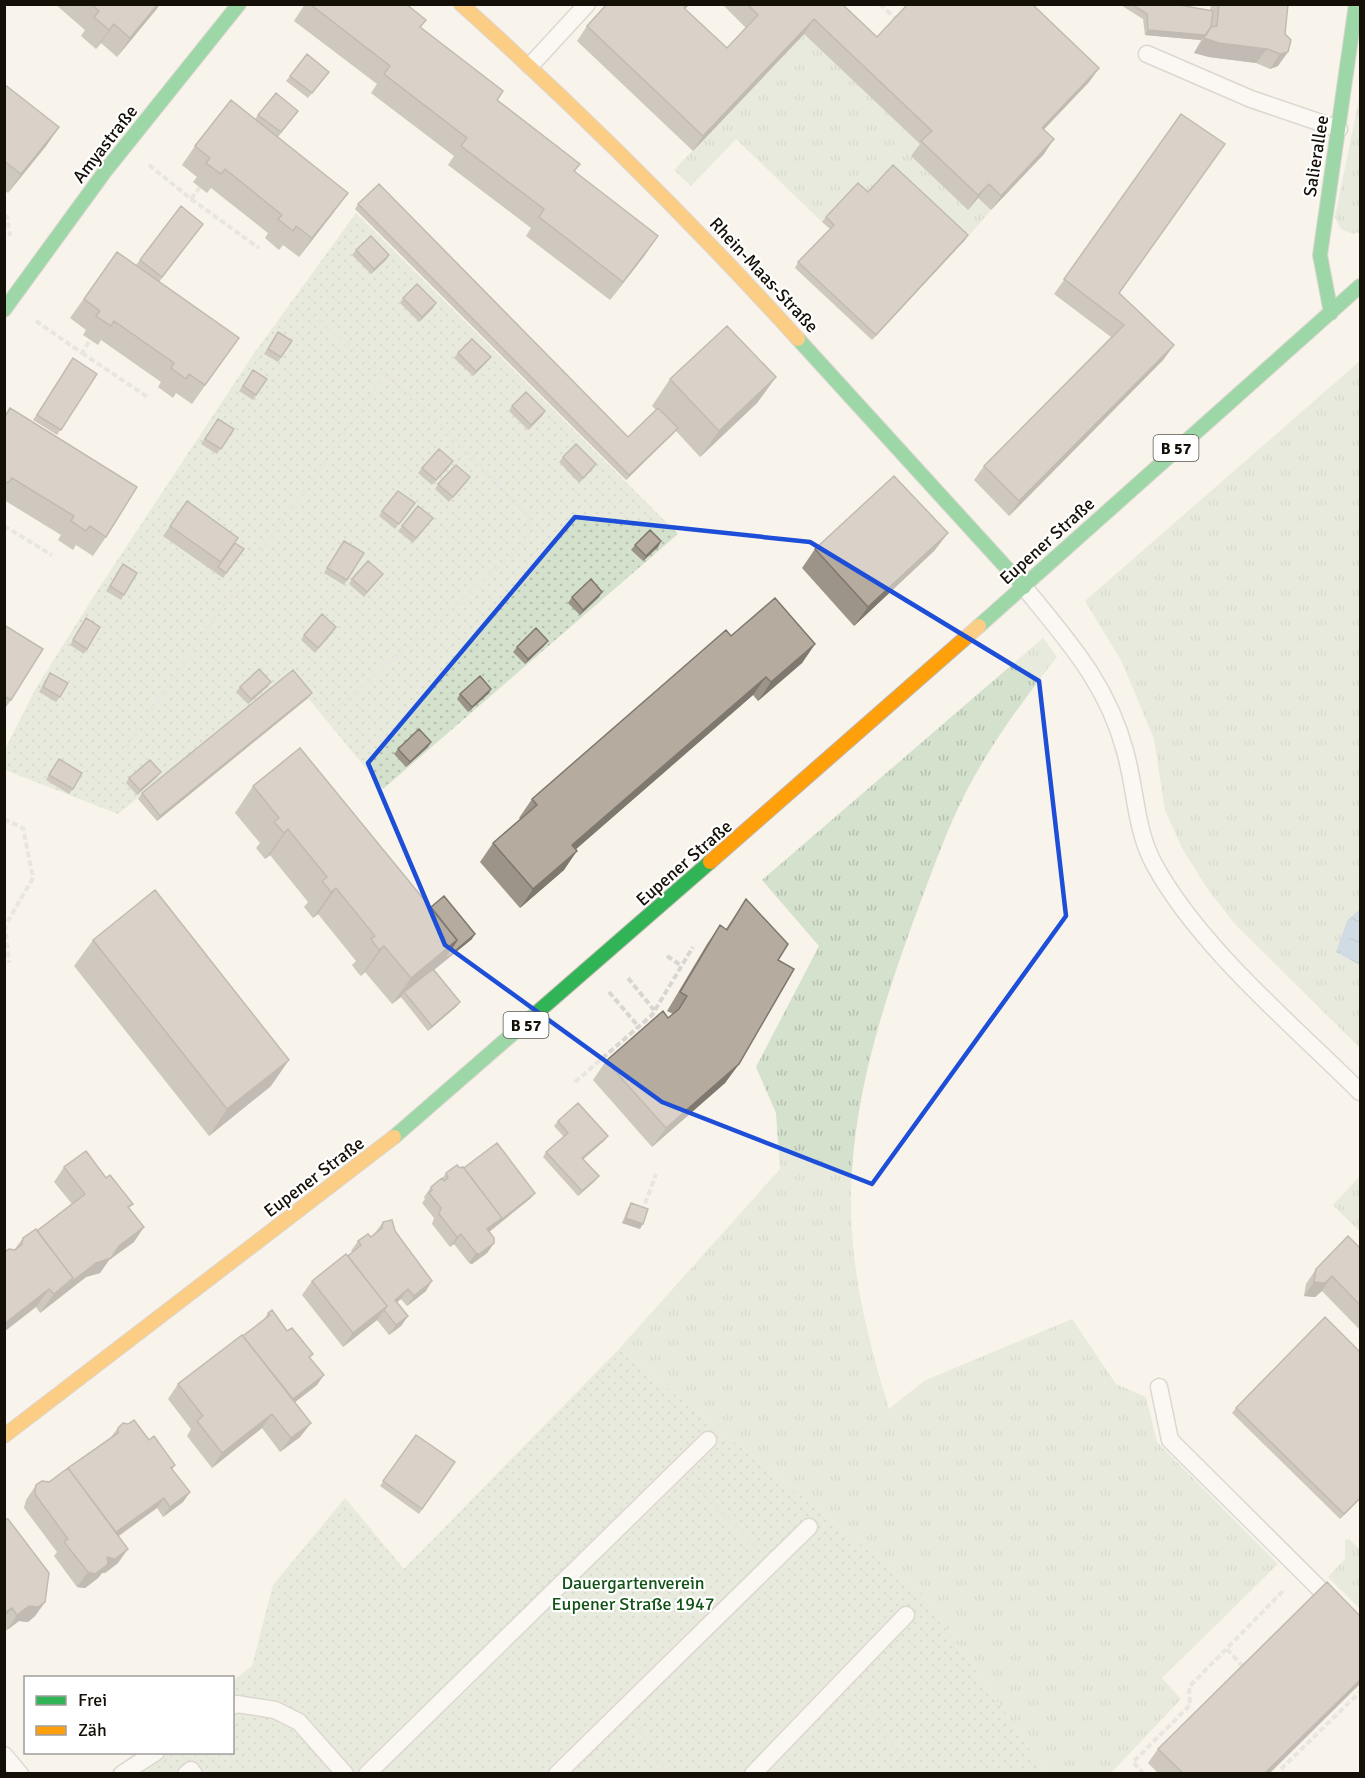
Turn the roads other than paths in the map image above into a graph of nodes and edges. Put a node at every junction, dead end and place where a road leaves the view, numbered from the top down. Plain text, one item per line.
1 (239, 4) edge
2 (461, 4) edge
3 (587, 4) edge
4 (1356, 4) edge
5 (1147, 54) dead end
6 (530, 66) junction
7 (1339, 129) junction
8 (1360, 286) edge
9 (7, 306) edge
10 (1331, 313) junction
11 (1024, 587) junction
12 (1360, 1092) edge
13 (1159, 1387) dead end
14 (4, 1436) edge
15 (708, 1440) dead end
16 (809, 1527) dead end
17 (906, 1615) dead end
18 (1360, 1629) edge
19 (234, 1705) edge
20 (153, 1754) edge
21 (4, 1755) edge
22 (20, 1773) edge
23 (122, 1773) edge
24 (186, 1773) edge
25 (194, 1773) edge
26 (345, 1773) edge
27 (367, 1773) edge
28 (557, 1773) edge
29 (753, 1773) edge

1 - 9 main road, Amyastraße
2 - 6 main road, Rhein-Maas-Straße
3 - 6 lane
4 - 7 main road, Salierallee
5 - 7 lane
6 - 11 main road, Rhein-Maas-Straße
7 - 10 main road, Salierallee
8 - 10 main road, Eupener Straße / B 57
10 - 11 main road, Eupener Straße / B 57
11 - 12 lane
11 - 14 main road, Eupener Straße / B 57
13 - 18 lane
15 - 27 lane
16 - 28 lane
17 - 29 lane
19 - 26 lane
20 - 23 lane
21 - 22 lane
24 - 25 lane

